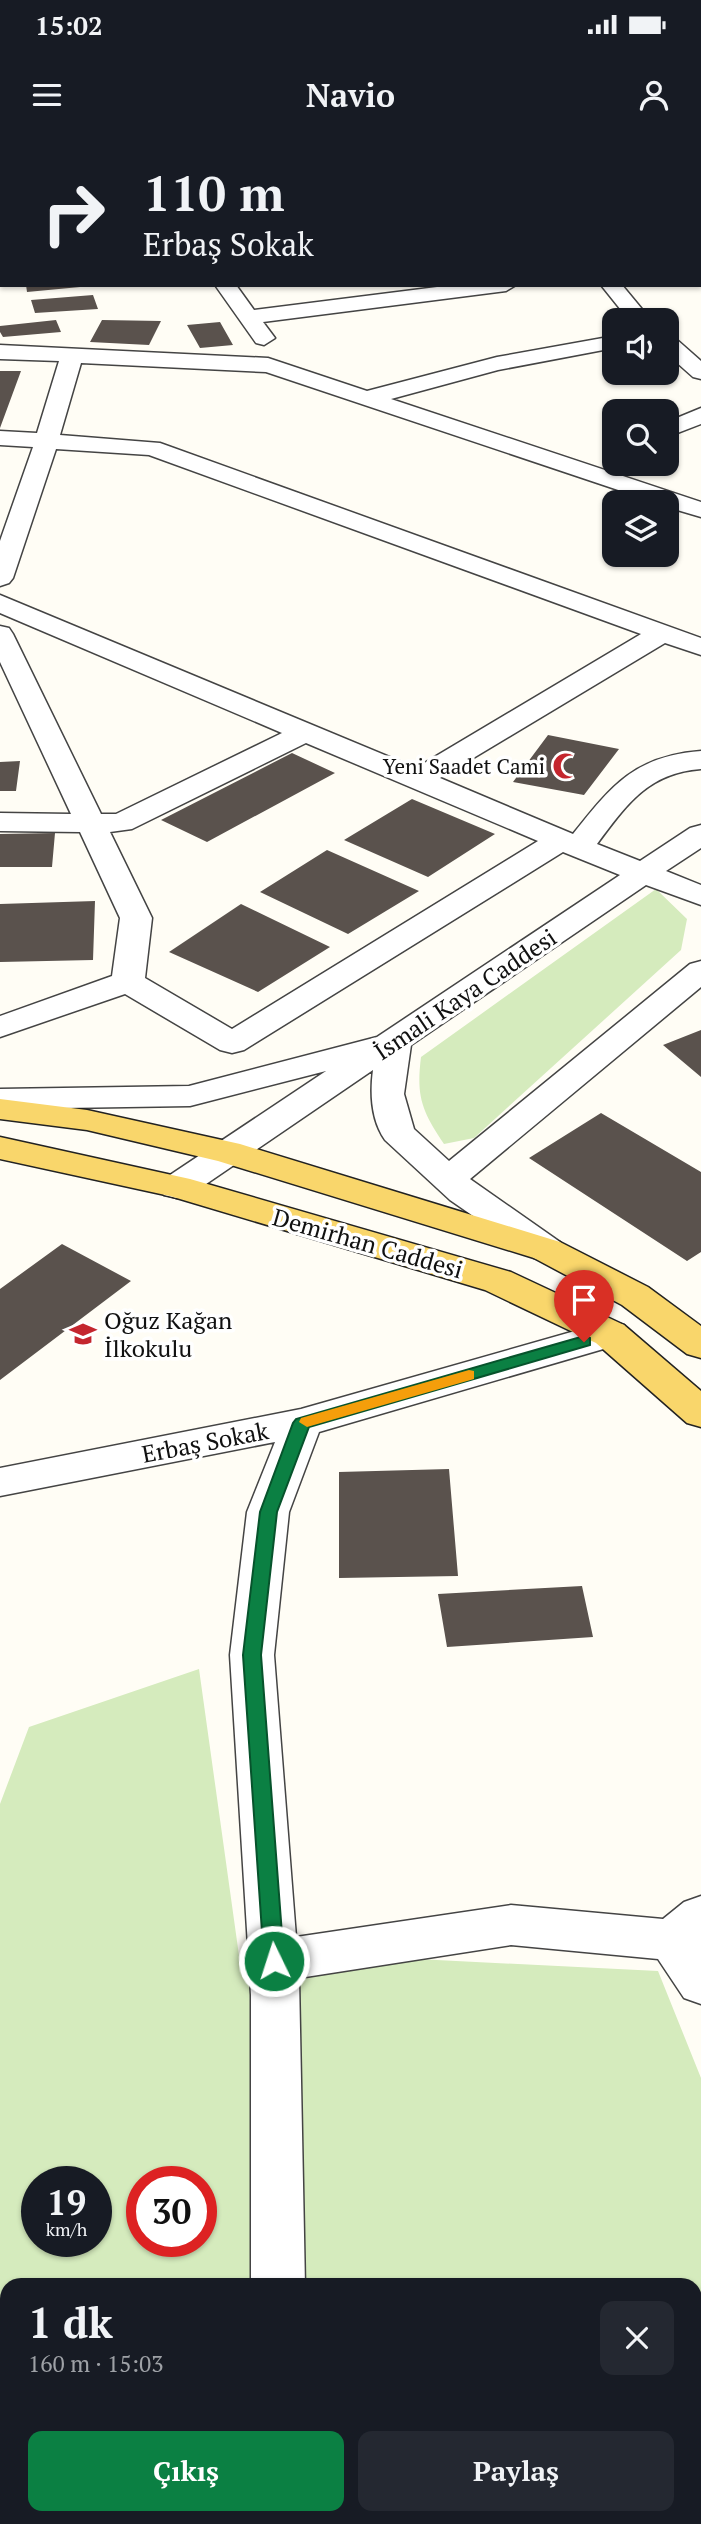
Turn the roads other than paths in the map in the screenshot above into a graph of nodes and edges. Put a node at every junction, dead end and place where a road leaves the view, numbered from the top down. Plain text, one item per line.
1 (226, 287) edge
2 (490, 287) edge
3 (613, 287) edge
4 (630, 308) edge
5 (248, 317) junction
6 (602, 344) edge
7 (0, 352) edge
8 (679, 353) edge
9 (72, 355) junction
10 (268, 365) junction
11 (701, 372) edge
12 (366, 398) junction
13 (701, 415) edge
14 (679, 425) edge
15 (0, 438) edge
16 (47, 440) junction
17 (602, 458) edge
18 (577, 469) junction
19 (701, 510) edge
20 (0, 578) edge
21 (9, 611) edge
22 (663, 633) junction
23 (0, 634) edge
24 (701, 647) edge
25 (306, 732) junction
26 (701, 760) edge
27 (418, 779) junction
28 (0, 822) edge
29 (90, 822) junction
30 (701, 834) edge
31 (570, 843) junction
32 (643, 873) junction
33 (701, 896) edge
34 (701, 971) edge
35 (128, 982) junction
36 (0, 1027) edge
37 (394, 1042) junction
38 (0, 1099) edge
39 (0, 1110) edge
40 (0, 1148) edge
41 (227, 1152) junction
42 (449, 1178) junction
43 (177, 1186) junction
44 (547, 1250) junction
45 (610, 1334) junction
46 (701, 1345) edge
47 (701, 1413) edge
48 (302, 1423) junction
49 (0, 1482) edge
50 (687, 1928) edge
51 (274, 1961) junction
52 (701, 1983) edge
53 (278, 2278) edge

1 - 5 street
2 - 5 street
3 - 4 street
5 - 10 street
6 - 12 street
7 - 9 street
8 - 11 street
9 - 10 street
9 - 16 street
10 - 12 street
12 - 18 street
13 - 14 street
15 - 16 street
16 - 20 street
16 - 22 street
17 - 18 street
18 - 19 street
21 - 25 street
22 - 24 street
22 - 27 street
23 - 29 street
25 - 27 street
25 - 29 street
26 - 31 street
27 - 31 street
28 - 29 street
29 - 35 street
30 - 32 street, İsmali Kaya Caddesi
31 - 32 street
31 - 35 street
32 - 33 street
32 - 37 street, İsmali Kaya Caddesi
34 - 42 street
35 - 36 street
37 - 38 street
37 - 41 street, İsmali Kaya Caddesi
37 - 42 street
39 - 41 main road, Demirhan Caddesi
40 - 43 main road, Demirhan Caddesi
41 - 43 street, İsmali Kaya Caddesi
41 - 44 main road, Demirhan Caddesi
42 - 44 street
43 - 45 main road, Demirhan Caddesi
44 - 46 main road, Demirhan Caddesi
45 - 47 main road, Demirhan Caddesi
45 - 48 street, Erbaş Sokak
48 - 49 street, Erbaş Sokak
48 - 51 street
50 - 51 street
50 - 52 street
51 - 53 street

